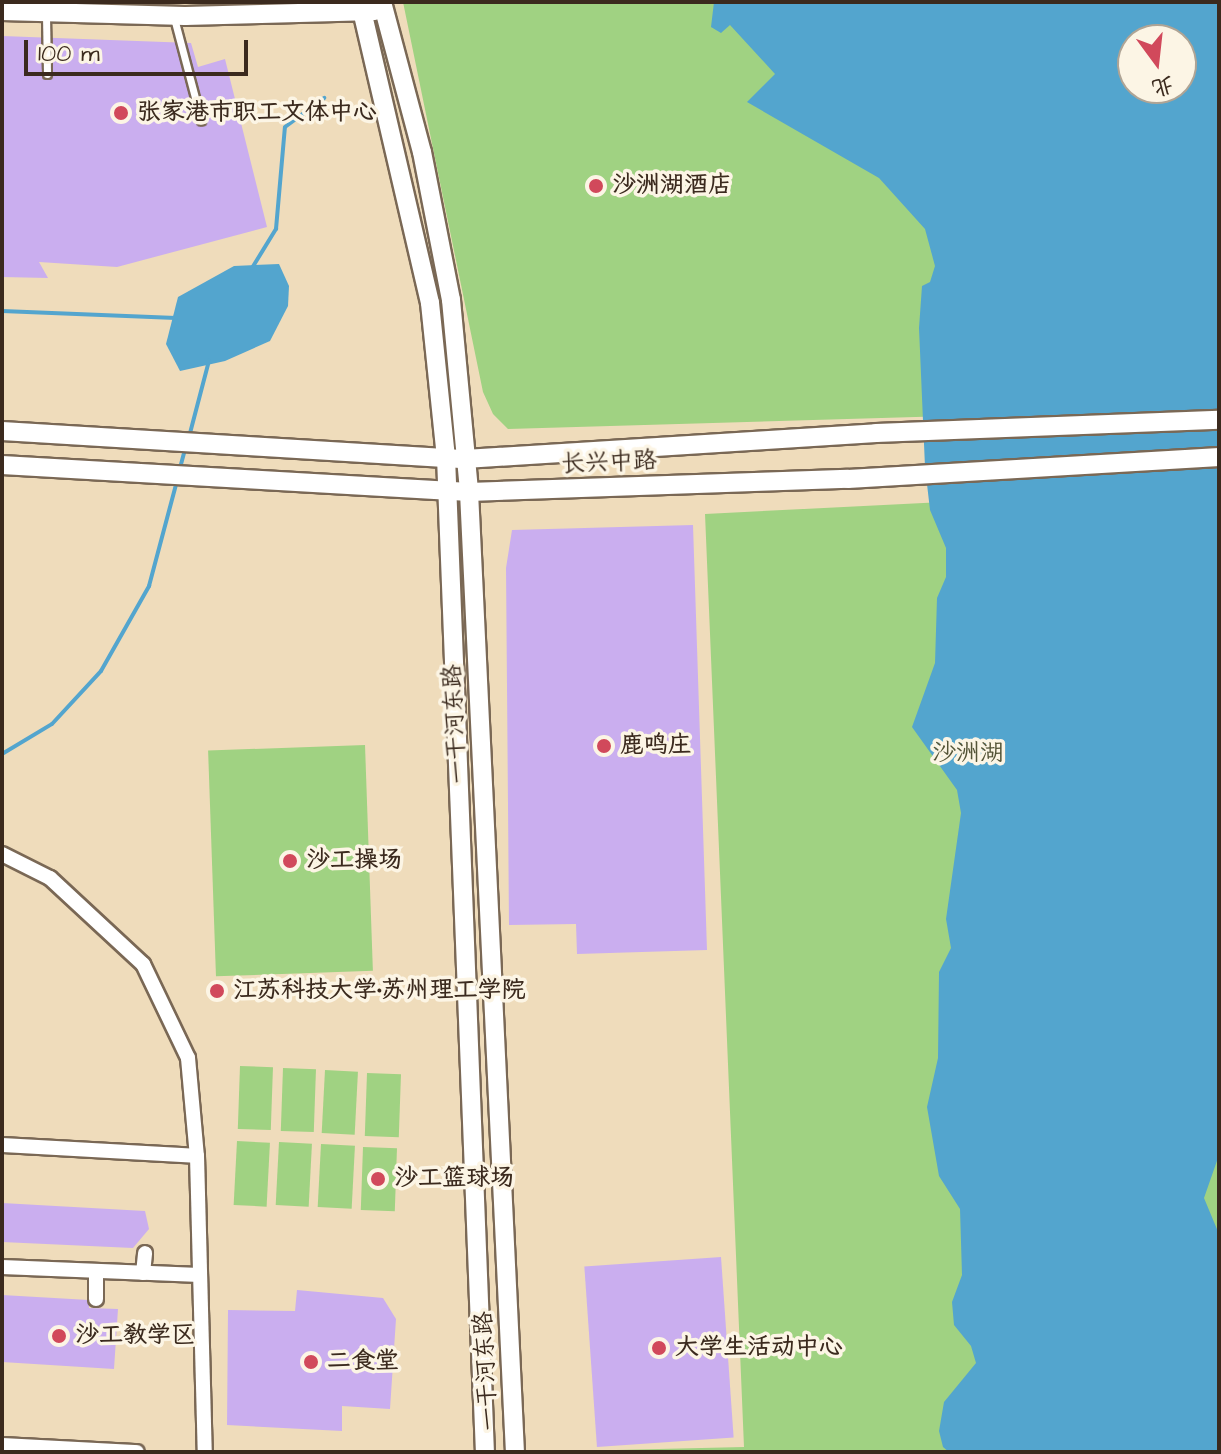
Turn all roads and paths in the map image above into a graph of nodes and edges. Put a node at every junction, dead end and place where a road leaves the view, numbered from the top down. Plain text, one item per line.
1 (383, 6) edge
2 (362, 8) edge
3 (2, 11) edge
4 (46, 13) junction
5 (174, 16) junction
6 (47, 74) dead end
7 (201, 120) dead end
8 (1219, 420) edge
9 (2, 431) edge
10 (446, 457) junction
11 (1219, 457) edge
12 (465, 459) junction
13 (2, 465) edge
14 (447, 488) junction
15 (469, 492) junction
16 (2, 854) edge
17 (2, 1145) edge
18 (197, 1156) junction
19 (145, 1253) dead end
20 (2, 1267) edge
21 (96, 1271) junction
22 (143, 1273) junction
23 (200, 1275) junction
24 (96, 1299) dead end
25 (2, 1445) edge
26 (137, 1452) edge
27 (205, 1452) edge
28 (485, 1452) edge
29 (515, 1452) edge

1 - 2 street
1 - 12 street, 一干河东路
2 - 5 street
2 - 10 street, 一干河东路
3 - 4 street
4 - 5 street
4 - 6 lane
5 - 7 lane
8 - 12 street, 长兴中路
9 - 10 street, 长兴中路
10 - 12 street, 长兴中路
10 - 14 street, 一干河东路
11 - 15 street, 长兴中路
12 - 15 street, 一干河东路
13 - 14 street, 长兴中路
14 - 15 street, 长兴中路
14 - 28 street, 一干河东路
15 - 29 street, 一干河东路
16 - 18 street
17 - 18 street
18 - 23 street
19 - 22 street
20 - 21 street
21 - 22 street
21 - 24 street
22 - 23 street
23 - 27 street
25 - 26 street

